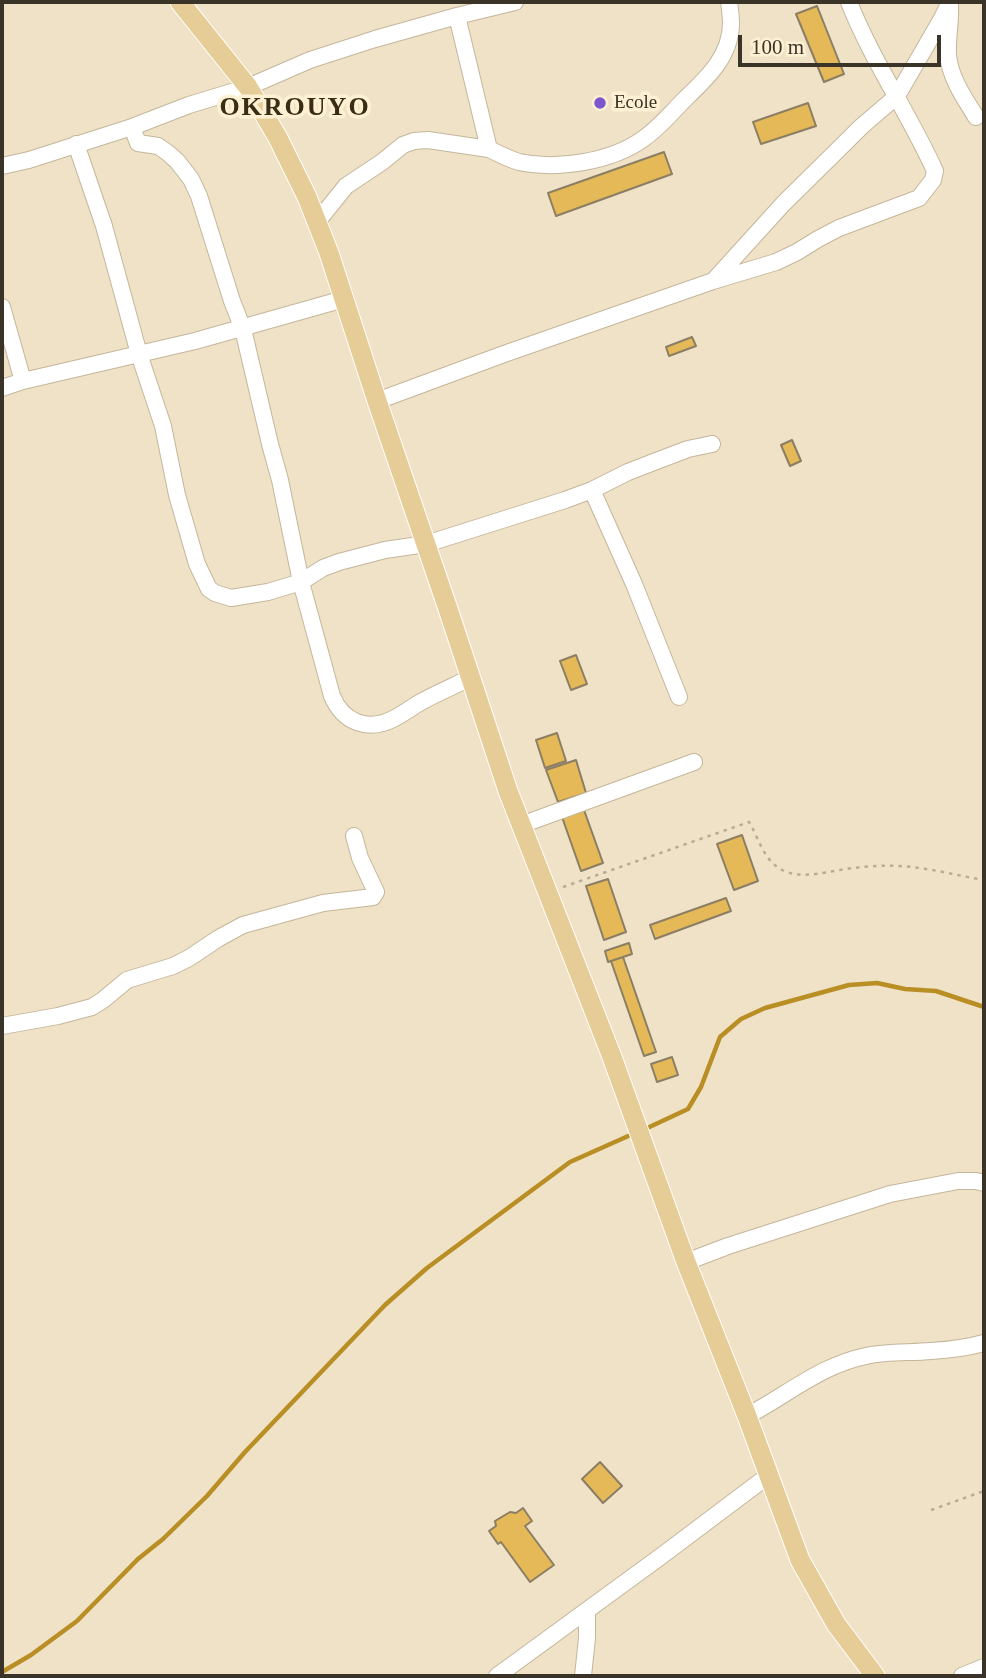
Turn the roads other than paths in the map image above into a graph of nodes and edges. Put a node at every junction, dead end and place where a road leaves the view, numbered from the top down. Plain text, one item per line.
1 (180, 2) edge
2 (515, 2) edge
3 (729, 2) edge
4 (849, 2) edge
5 (950, 2) edge
6 (457, 16) junction
7 (248, 87) junction
8 (897, 96) junction
9 (976, 117) dead end
10 (132, 127) junction
11 (76, 144) junction
12 (489, 149) junction
13 (2, 166) edge
14 (317, 222) junction
15 (713, 281) junction
16 (344, 299) junction
17 (2, 307) edge
18 (243, 328) junction
19 (139, 354) junction
20 (9, 384) edge
21 (377, 401) junction
22 (712, 444) dead end
23 (592, 490) junction
24 (426, 544) junction
25 (301, 582) junction
26 (470, 678) junction
27 (679, 697) dead end
28 (694, 762) dead end
29 (521, 825) junction
30 (354, 836) dead end
31 (2, 1026) edge
32 (984, 1183) edge
33 (686, 1262) junction
34 (984, 1343) edge
35 (747, 1416) junction
36 (769, 1475) junction
37 (587, 1611) junction
38 (984, 1667) edge
39 (497, 1676) edge
40 (583, 1676) edge
41 (875, 1676) edge
42 (962, 1676) edge

1 - 7 main road
2 - 6 street
3 - 12 street
4 - 8 street
5 - 8 street
5 - 9 street
6 - 7 street
6 - 12 street
7 - 10 street
7 - 14 main road
8 - 15 street
8 - 15 street
10 - 11 street
10 - 18 street
11 - 13 street
11 - 19 street
12 - 14 street
14 - 16 main road
15 - 21 street
16 - 18 street
16 - 21 main road
17 - 20 street
18 - 19 street
18 - 25 street
19 - 20 street
19 - 25 street
21 - 24 main road
22 - 23 street
23 - 24 street
23 - 27 street
24 - 25 street
24 - 26 main road
25 - 26 street
26 - 29 main road
28 - 29 street
29 - 33 main road
30 - 31 street
32 - 33 street
33 - 35 main road
34 - 35 street
35 - 36 main road
36 - 37 street
36 - 41 main road
37 - 39 street
37 - 40 street
38 - 42 street

